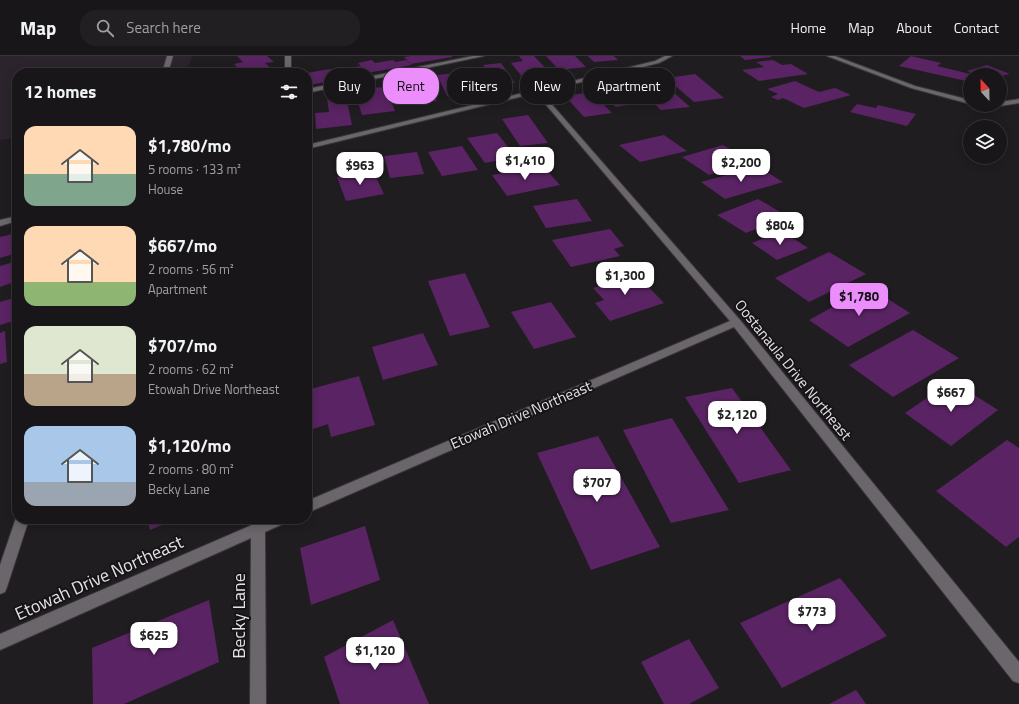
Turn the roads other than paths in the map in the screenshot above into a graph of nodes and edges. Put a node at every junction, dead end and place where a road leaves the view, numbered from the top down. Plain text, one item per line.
1 (170, 56) edge
2 (288, 56) edge
3 (481, 56) edge
4 (669, 56) edge
5 (830, 56) edge
6 (166, 68) edge
7 (288, 68) edge
8 (575, 81) edge
9 (312, 90) edge
10 (520, 94) edge
11 (963, 101) edge
12 (1019, 101) edge
13 (1007, 103) edge
14 (549, 104) edge
15 (312, 146) edge
16 (12, 219) edge
17 (0, 222) edge
18 (736, 322) junction
19 (312, 505) edge
20 (20, 524) edge
21 (268, 524) edge
22 (258, 528) junction
23 (0, 587) edge
24 (0, 642) edge
25 (1019, 675) edge
26 (258, 704) edge

1 - 6 street
2 - 7 street
3 - 9 street
4 - 8 street
5 - 11 street
10 - 15 street
12 - 13 street
14 - 18 street, Oostanaula Drive Northeast
16 - 17 street
18 - 19 street, Etowah Drive Northeast
18 - 25 street, Oostanaula Drive Northeast
20 - 23 street
21 - 22 street, Etowah Drive Northeast
22 - 24 street, Etowah Drive Northeast
22 - 26 street, Becky Lane

